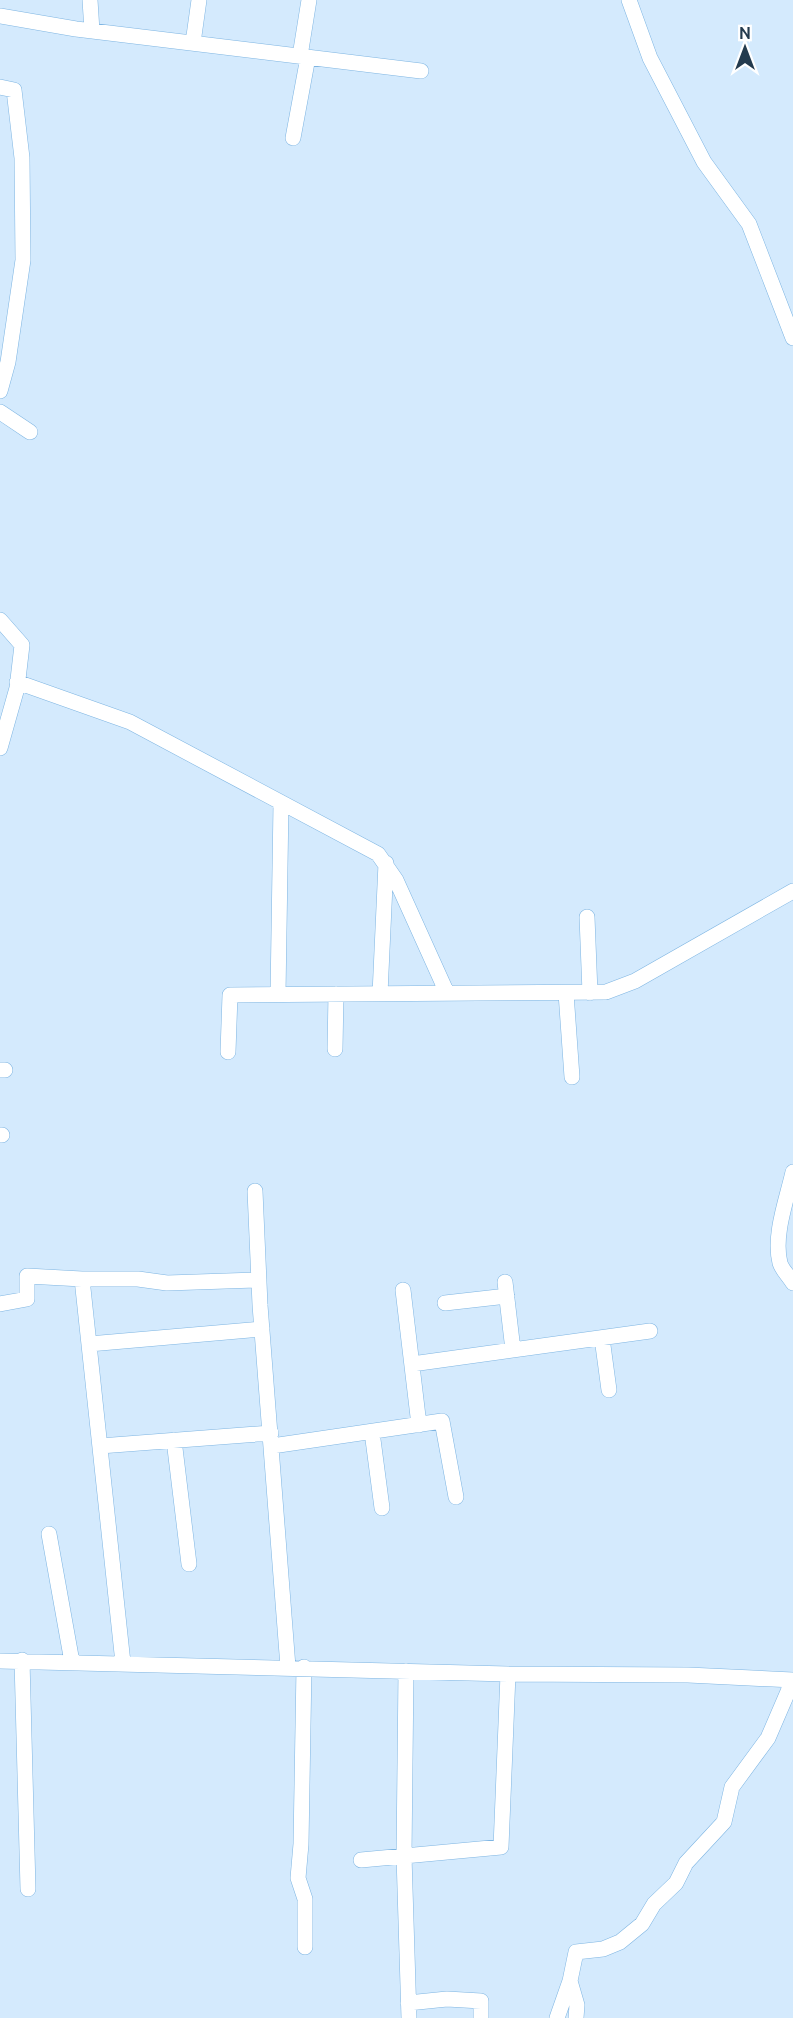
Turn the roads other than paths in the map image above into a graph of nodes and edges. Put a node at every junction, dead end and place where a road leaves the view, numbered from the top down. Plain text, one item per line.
1 (90, 0) edge
2 (199, 0) edge
3 (309, 0) edge
4 (629, 0) edge
5 (0, 16) edge
6 (92, 31) junction
7 (193, 43) junction
8 (304, 56) junction
9 (421, 70) dead end
10 (0, 87) edge
11 (293, 138) dead end
12 (793, 338) edge
13 (0, 391) edge
14 (0, 412) edge
15 (30, 432) dead end
16 (0, 620) edge
17 (17, 682) junction
18 (0, 748) edge
19 (281, 804) junction
20 (386, 863) junction
21 (793, 891) edge
22 (588, 916) dead end
23 (447, 993) junction
24 (566, 993) junction
25 (590, 993) junction
26 (278, 994) junction
27 (336, 994) junction
28 (380, 994) junction
29 (335, 1049) dead end
30 (228, 1052) dead end
31 (572, 1077) dead end
32 (793, 1172) edge
33 (255, 1191) dead end
34 (82, 1279) junction
35 (259, 1280) junction
36 (793, 1283) edge
37 (403, 1290) dead end
38 (445, 1303) dead end
39 (0, 1304) edge
40 (262, 1329) junction
41 (650, 1331) dead end
42 (603, 1338) junction
43 (89, 1344) junction
44 (513, 1350) junction
45 (411, 1364) junction
46 (609, 1390) dead end
47 (419, 1425) junction
48 (372, 1432) junction
49 (271, 1439) junction
50 (174, 1440) junction
51 (100, 1446) junction
52 (456, 1497) dead end
53 (381, 1508) dead end
54 (49, 1534) dead end
55 (189, 1564) dead end
56 (22, 1660) junction
57 (0, 1661) edge
58 (72, 1662) junction
59 (123, 1663) junction
60 (296, 1667) junction
61 (406, 1671) junction
62 (508, 1674) junction
63 (793, 1680) edge
64 (404, 1856) junction
65 (361, 1860) dead end
66 (28, 1888) dead end
67 (305, 1947) dead end
68 (570, 1981) junction
69 (408, 2010) edge
70 (481, 2018) edge
71 (557, 2018) edge
72 (576, 2018) edge

1 - 6 street
2 - 7 street
3 - 8 street
4 - 12 street
5 - 6 street
6 - 7 street
7 - 8 street
8 - 9 street
8 - 11 street
10 - 13 street
14 - 15 street
16 - 17 street
17 - 18 street
17 - 19 street
19 - 20 street
19 - 26 street
20 - 23 street
20 - 28 street
21 - 25 street
22 - 25 street
23 - 24 street
23 - 28 street
24 - 25 street
24 - 31 street
26 - 27 street
26 - 30 street
27 - 28 street
27 - 29 street
32 - 36 street
33 - 35 street
34 - 35 street
34 - 39 street
34 - 43 street
35 - 40 street
37 - 45 street
38 - 44 street
40 - 43 street
40 - 49 street
41 - 42 street
42 - 44 street
42 - 46 street
43 - 51 street
44 - 45 street
45 - 47 street
47 - 48 street
47 - 52 street
48 - 49 street
48 - 53 street
49 - 50 street
49 - 60 street
50 - 51 street
50 - 55 street
51 - 59 street
54 - 58 street
56 - 57 street
56 - 58 street
56 - 66 street
58 - 59 street
59 - 60 street
60 - 61 street
60 - 67 street
61 - 62 street
61 - 64 street
62 - 63 street
62 - 64 street
63 - 68 street
64 - 65 street
64 - 69 street
68 - 71 street
68 - 72 street
69 - 70 street

